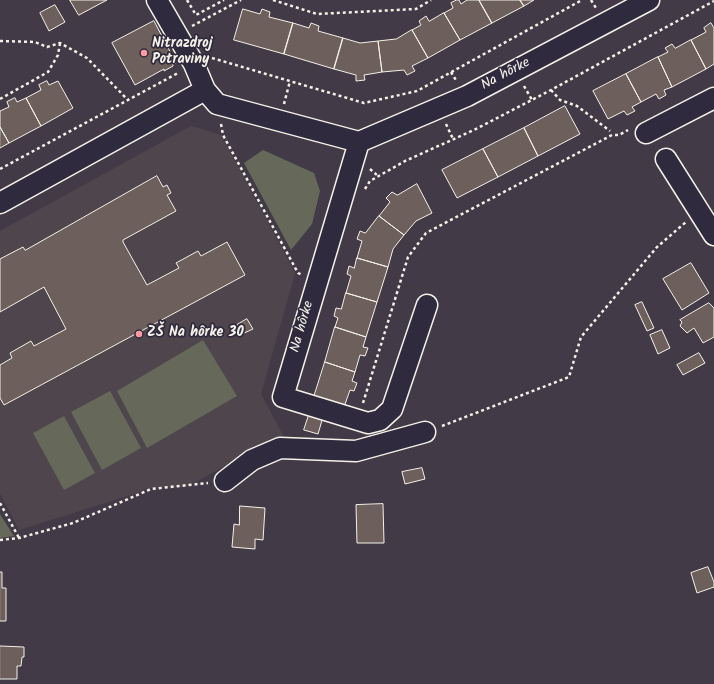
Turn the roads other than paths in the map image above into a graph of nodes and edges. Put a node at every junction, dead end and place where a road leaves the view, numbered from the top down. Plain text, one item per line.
1 (158, 0) edge
2 (649, 0) edge
3 (211, 97) junction
4 (714, 98) edge
5 (638, 131) road end
6 (358, 142) junction
7 (666, 159) dead end
8 (0, 203) edge
9 (714, 235) edge
10 (427, 305) dead end
11 (380, 420) junction
12 (425, 432) road end
13 (387, 442) junction
14 (225, 481) road end

1 - 3 street
2 - 6 street, Na hôrke
3 - 6 street
3 - 8 street
4 - 5 street
6 - 11 street, Na hôrke
7 - 9 street
10 - 11 street
11 - 13 street
12 - 13 street
13 - 14 street

